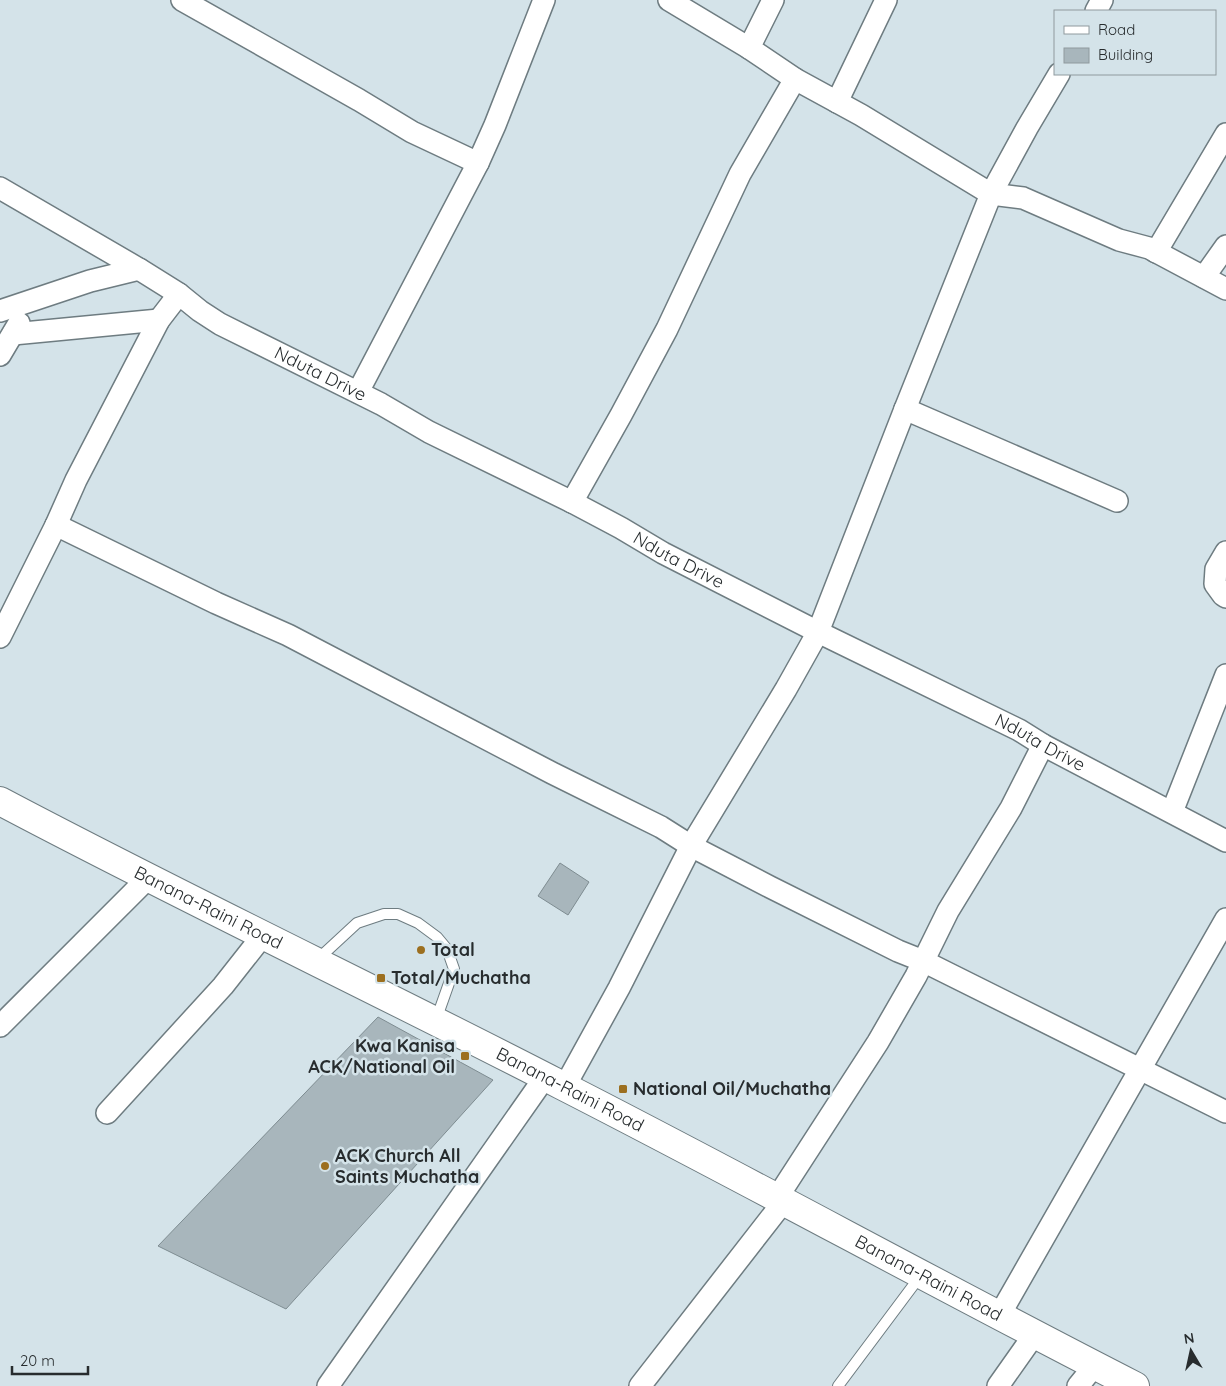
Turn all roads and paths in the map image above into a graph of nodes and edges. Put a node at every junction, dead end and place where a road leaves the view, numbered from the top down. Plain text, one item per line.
1 (182, 0) edge
2 (544, 0) edge
3 (669, 0) edge
4 (772, 0) edge
5 (886, 0) edge
6 (749, 48) junction
7 (1058, 75) edge
8 (795, 79) junction
9 (837, 102) junction
10 (1226, 134) edge
11 (478, 163) junction
12 (0, 188) edge
13 (992, 194) junction
14 (1226, 246) edge
15 (1156, 252) junction
16 (139, 269) junction
17 (1204, 277) junction
18 (1226, 289) edge
19 (179, 294) junction
20 (29, 301) junction
21 (0, 311) edge
22 (159, 320) junction
23 (13, 334) junction
24 (0, 355) edge
25 (358, 392) junction
26 (905, 410) junction
27 (1117, 501) dead end
28 (572, 502) junction
29 (56, 525) junction
30 (1226, 552) edge
31 (1226, 597) edge
32 (818, 632) junction
33 (0, 637) edge
34 (1226, 675) edge
35 (1043, 746) junction
36 (3, 807) edge
37 (1172, 812) junction
38 (1226, 841) edge
39 (691, 846) junction
40 (148, 878) junction
41 (1226, 919) edge
42 (264, 934) junction
43 (317, 961) junction
44 (923, 961) junction
45 (436, 1021) junction
46 (0, 1026) edge
47 (1141, 1070) junction
48 (555, 1082) junction
49 (1226, 1112) edge
50 (107, 1113) dead end
51 (781, 1200) junction
52 (922, 1274) junction
53 (999, 1316) junction
54 (1034, 1335) junction
55 (1095, 1366) junction
56 (328, 1386) edge
57 (640, 1386) edge
58 (838, 1386) edge
59 (998, 1386) edge
60 (1078, 1386) edge
61 (1135, 1386) edge

1 - 11 street
2 - 11 street
3 - 6 street
4 - 6 street
5 - 9 street
6 - 8 street
7 - 13 street
8 - 9 street
8 - 28 street
9 - 13 street
10 - 15 street
11 - 25 street
12 - 16 street, Nduta Drive
13 - 15 street
13 - 26 street
14 - 17 street
15 - 17 street
16 - 19 street, Nduta Drive
16 - 20 street
17 - 18 street
19 - 22 street
19 - 25 street, Nduta Drive
20 - 21 street
20 - 23 street
22 - 23 street
22 - 29 street
23 - 24 street
25 - 28 street, Nduta Drive
26 - 27 street
26 - 32 street
28 - 32 street, Nduta Drive
29 - 33 street
29 - 39 street
30 - 31 street
32 - 35 street, Nduta Drive
32 - 39 street
34 - 37 street
35 - 37 street, Nduta Drive
35 - 44 street
36 - 40 main road, Banana-Raini Road
37 - 38 street, Nduta Drive
39 - 44 street
39 - 48 street
40 - 42 main road, Banana-Raini Road
40 - 46 street
41 - 47 street
42 - 43 main road, Banana-Raini Road
42 - 50 street
43 - 45 main road, Banana-Raini Road
43 - 45 lane
44 - 47 street
44 - 51 street
45 - 48 main road, Banana-Raini Road
47 - 49 street
47 - 53 street
48 - 51 main road, Banana-Raini Road
48 - 56 street
51 - 52 main road, Banana-Raini Road
51 - 57 street
52 - 53 main road, Banana-Raini Road
52 - 58 lane
53 - 54 main road, Banana-Raini Road
54 - 55 main road, Banana-Raini Road
54 - 59 street
55 - 60 street
55 - 61 main road, Banana-Raini Road

